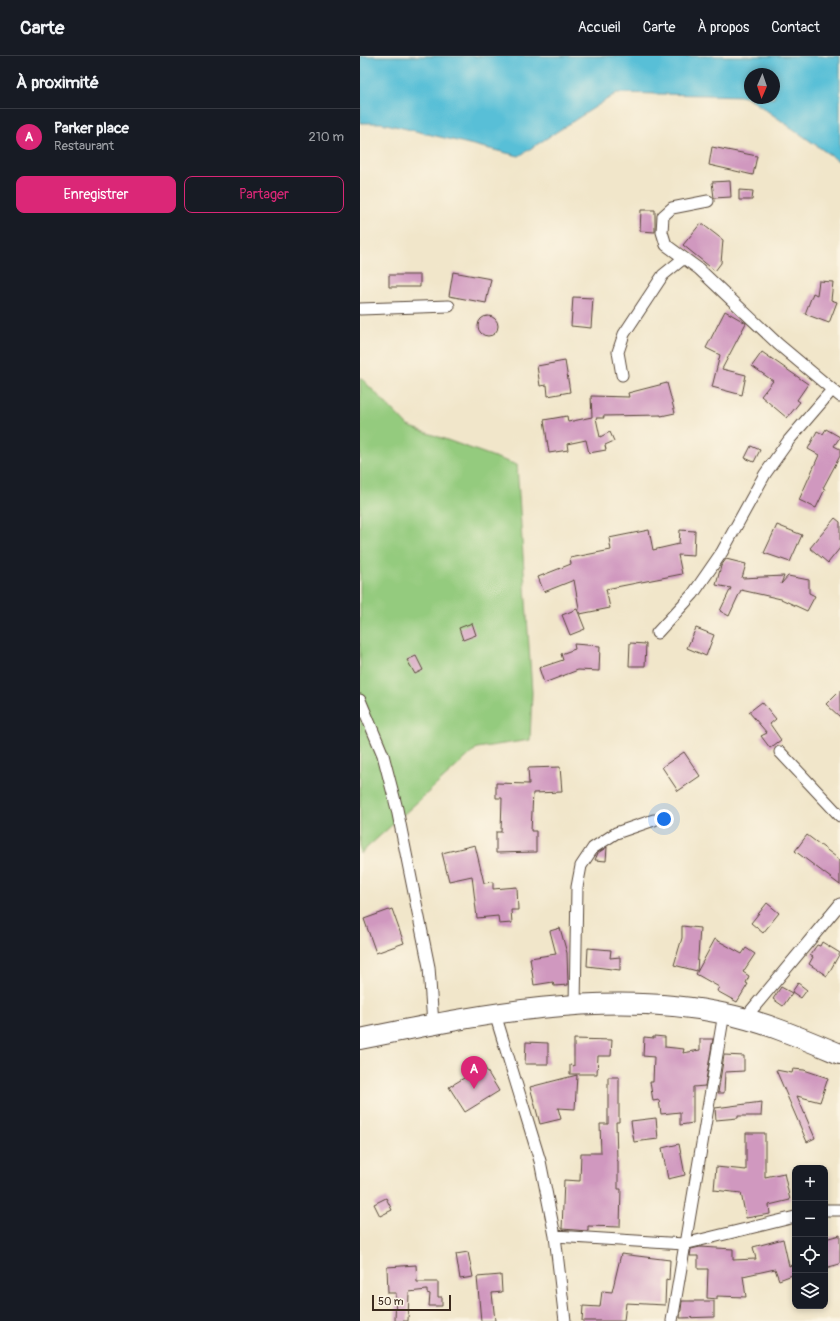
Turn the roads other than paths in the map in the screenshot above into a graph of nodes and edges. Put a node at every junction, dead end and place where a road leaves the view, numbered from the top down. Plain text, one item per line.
1 (708, 201) dead end
2 (684, 258) junction
3 (449, 306) dead end
4 (360, 309) edge
5 (622, 375) dead end
6 (836, 393) edge
7 (657, 633) dead end
8 (360, 700) edge
9 (780, 752) dead end
10 (840, 816) edge
11 (654, 820) dead end
12 (840, 904) edge
13 (575, 1005) junction
14 (724, 1013) junction
15 (495, 1014) junction
16 (745, 1018) junction
17 (433, 1024) junction
18 (360, 1039) edge
19 (840, 1054) edge
20 (828, 1210) edge
21 (840, 1210) edge
22 (792, 1218) edge
23 (555, 1236) junction
24 (684, 1244) junction
25 (565, 1321) edge
26 (672, 1321) edge

1 - 2 street
2 - 5 street
2 - 6 street
3 - 4 street
6 - 7 street
8 - 17 street
9 - 10 street
11 - 13 street
12 - 16 street
13 - 14 highway
13 - 15 highway
14 - 16 highway
14 - 24 street
15 - 17 highway
15 - 23 street
16 - 19 highway
17 - 18 highway
20 - 21 street
22 - 24 street
23 - 24 street
23 - 25 street
24 - 26 street

